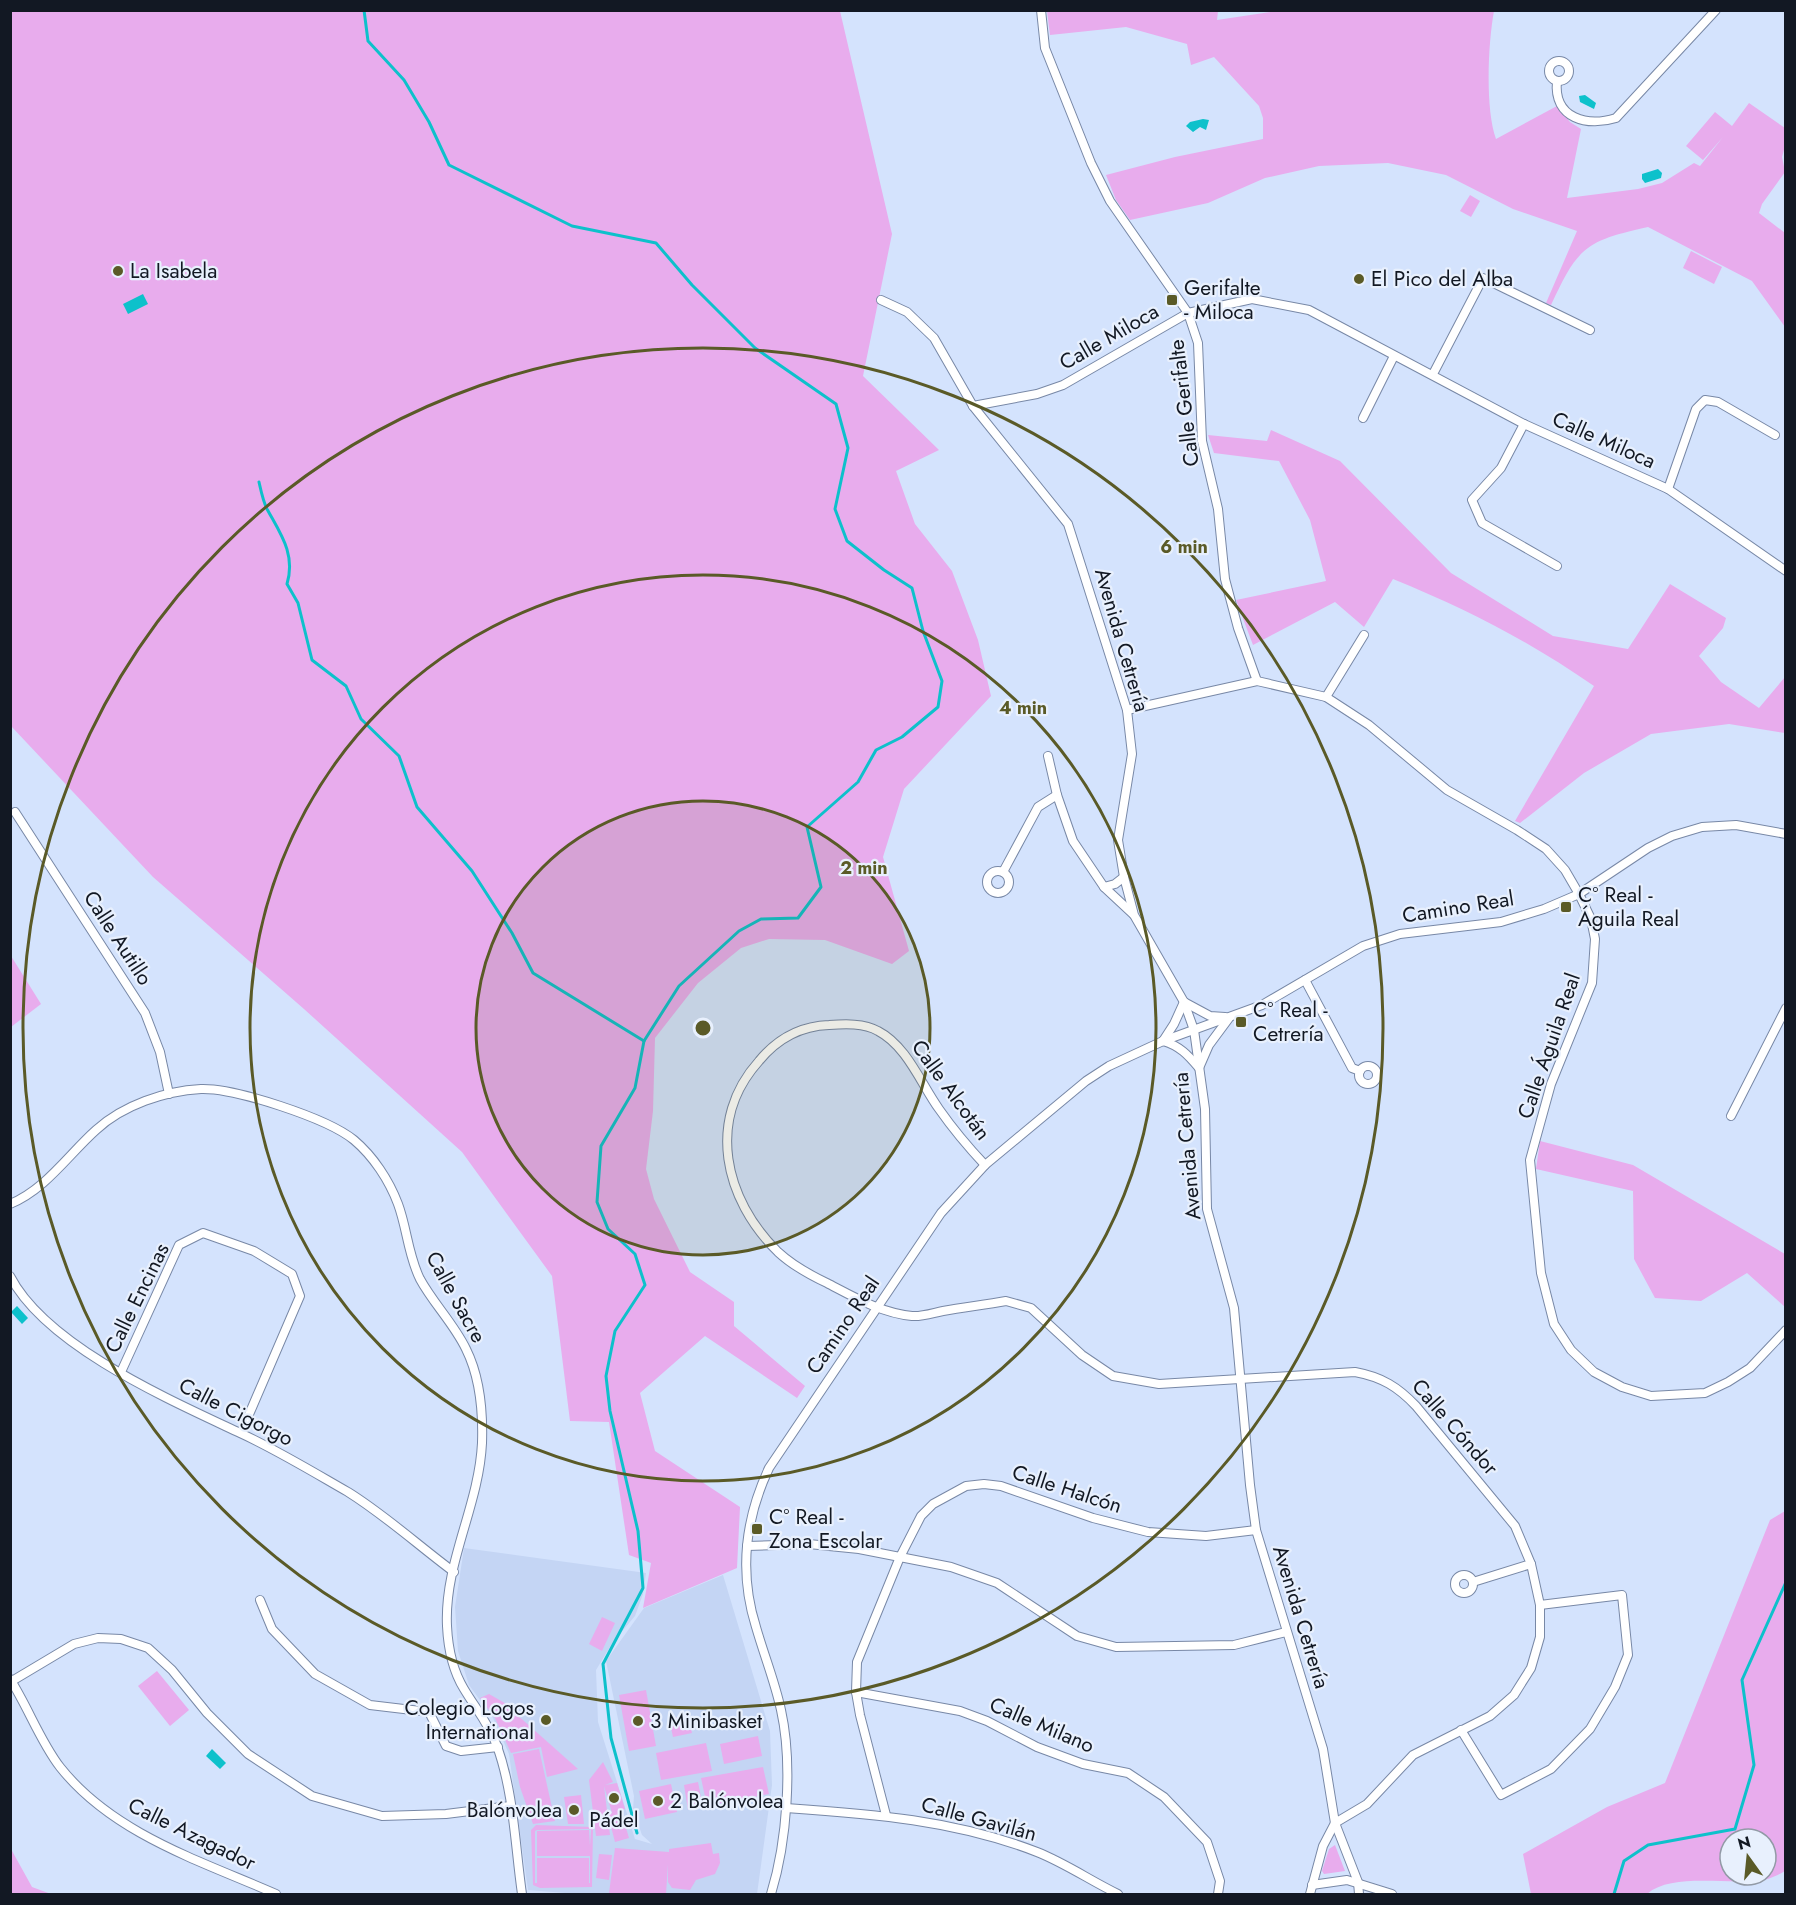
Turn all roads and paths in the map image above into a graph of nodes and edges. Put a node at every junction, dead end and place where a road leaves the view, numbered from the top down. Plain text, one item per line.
1 (1041, 10) edge
2 (1716, 10) edge
3 (1557, 81) dead end
4 (881, 300) dead end
5 (1188, 313) junction
6 (1590, 330) dead end
7 (1394, 356) junction
8 (1433, 374) junction
9 (973, 405) junction
10 (1363, 418) dead end
11 (1524, 424) junction
12 (1775, 435) dead end
13 (1668, 489) junction
14 (1557, 566) dead end
15 (1785, 571) edge
16 (1364, 635) dead end
17 (1257, 681) junction
18 (1326, 697) junction
19 (1127, 710) junction
20 (1047, 756) dead end
21 (1057, 795) junction
22 (15, 812) dead end
23 (1785, 834) edge
24 (1003, 872) dead end
25 (1124, 877) junction
26 (1104, 887) junction
27 (1579, 894) junction
28 (1134, 915) junction
29 (1305, 980) junction
30 (1184, 1002) junction
31 (1785, 1008) edge
32 (1229, 1017) junction
33 (1194, 1030) junction
34 (1163, 1041) junction
35 (1199, 1068) junction
36 (1360, 1071) dead end
37 (169, 1094) junction
38 (1731, 1116) dead end
39 (986, 1166) junction
40 (10, 1204) edge
41 (10, 1276) edge
42 (876, 1308) junction
43 (1785, 1330) edge
44 (121, 1372) junction
45 (1241, 1379) junction
46 (242, 1433) junction
47 (1256, 1530) junction
48 (747, 1546) junction
49 (900, 1557) junction
50 (1531, 1564) junction
51 (454, 1572) junction
52 (1473, 1582) dead end
53 (260, 1600) dead end
54 (1540, 1605) junction
55 (1286, 1632) junction
56 (11, 1680) edge
57 (856, 1692) junction
58 (1461, 1730) junction
59 (498, 1747) junction
60 (510, 1806) junction
61 (786, 1808) junction
62 (886, 1815) junction
63 (1335, 1823) junction
64 (1358, 1882) junction
65 (1312, 1885) junction
66 (773, 1891) edge
67 (276, 1894) edge
68 (522, 1894) edge
69 (1118, 1894) edge
70 (1218, 1894) edge
71 (1310, 1894) edge
72 (1359, 1894) edge
73 (1392, 1894) edge

1 - 5 street, Calle Gerifalte
2 - 3 street
4 - 9 street, Avenida Cetrería
5 - 7 street, Calle Miloca
5 - 9 street, Calle Miloca
5 - 17 street, Calle Gerifalte
6 - 8 street
7 - 8 street, Calle Miloca
7 - 10 street
8 - 11 street, Calle Miloca
9 - 19 street, Avenida Cetrería
11 - 13 street, Calle Miloca
11 - 14 street, Calle Miloca
12 - 13 street, Calle Miloca
13 - 15 street, Calle Miloca
16 - 18 street
17 - 18 street, Calle Águila Real
17 - 19 street, Calle Águila Real
18 - 27 street, Calle Águila Real
19 - 25 street, Avenida Cetrería
20 - 21 street
21 - 24 street
21 - 26 street
22 - 37 street, Calle Autillo
23 - 27 street, Camino Real
25 - 26 street
25 - 28 street, Avenida Cetrería
26 - 28 street
27 - 29 street, Camino Real
27 - 43 street, Calle Águila Real
28 - 30 street, Avenida Cetrería
29 - 32 street, Camino Real
29 - 36 street
30 - 32 street
30 - 33 street, Avenida Cetrería
30 - 34 street
31 - 38 street
32 - 33 street, Camino Real
32 - 35 street
33 - 34 street, Camino Real
33 - 35 street, Avenida Cetrería
34 - 35 street
34 - 39 street, Camino Real
35 - 45 street, Avenida Cetrería
37 - 40 street, Calle Sacre
37 - 51 street, Calle Sacre
39 - 42 street, Camino Real
39 - 42 street, Calle Alcotán
41 - 44 street, Calle Cigorgo
42 - 45 street, Calle Alcotán
42 - 48 street, Camino Real
44 - 46 street, Calle Cigorgo
44 - 46 street, Calle Encinas
45 - 47 street, Avenida Cetrería
45 - 50 street, Calle Cóndor
46 - 51 street, Calle Cigorgo
47 - 49 street, Calle Halcón
47 - 55 street, Avenida Cetrería
48 - 49 street
48 - 61 street, Camino Real
49 - 55 street
49 - 57 street, Calle Halcón
50 - 52 street
50 - 54 street, Calle Cóndor
51 - 59 street, Calle Sacre
53 - 59 street
54 - 58 street, Calle Cóndor
54 - 58 street
55 - 63 street, Avenida Cetrería
56 - 60 street, Calle Azagador
56 - 67 street, Calle Azagador
57 - 62 street, Calle Halcón
57 - 70 street, Calle Milano
58 - 63 street, Calle Cóndor
59 - 60 street, Calle Sacre
60 - 68 street, Calle Sacre
61 - 62 street, Calle Gavilán
61 - 66 street, Camino Real
62 - 69 street, Calle Gavilán
63 - 64 street, Avenida Cetrería
63 - 65 street
64 - 65 street
64 - 72 street, Avenida Cetrería
64 - 73 street
65 - 71 street

